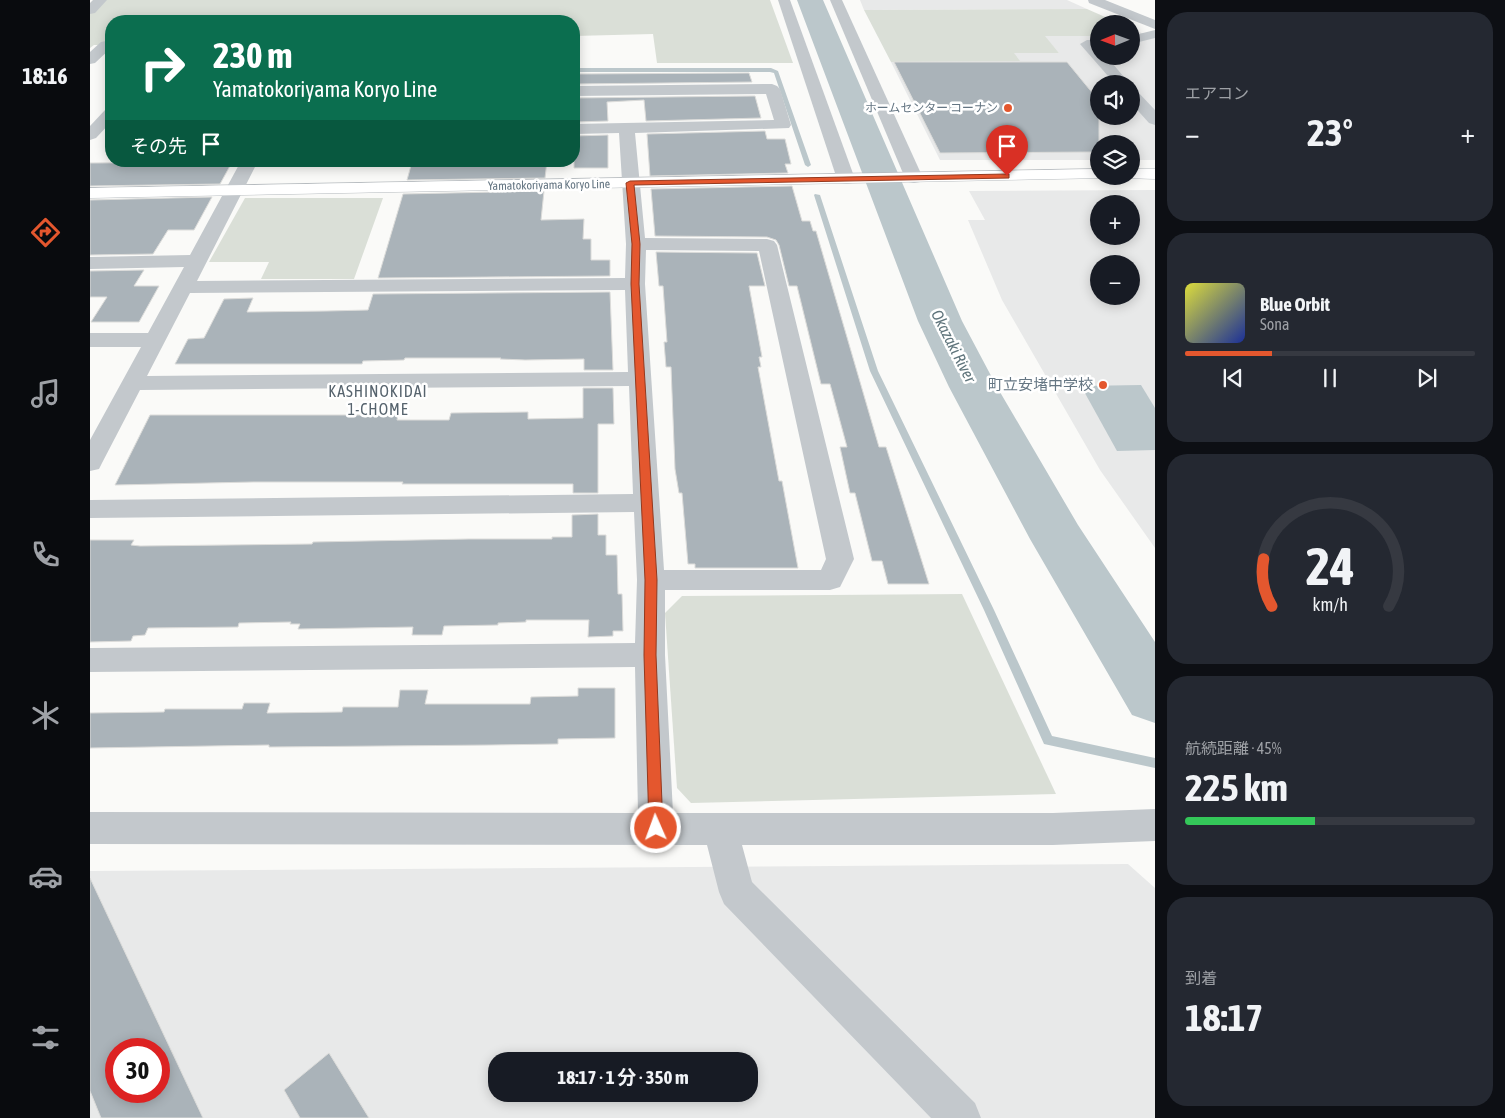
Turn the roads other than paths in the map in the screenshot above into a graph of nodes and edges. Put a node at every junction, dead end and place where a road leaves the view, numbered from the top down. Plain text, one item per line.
1 (101, 0) edge
2 (784, 0) edge
3 (836, 0) edge
4 (1094, 0) edge
5 (90, 10) edge
6 (1155, 25) edge
7 (1155, 34) edge
8 (1140, 37) edge
9 (1140, 42) edge
10 (105, 46) edge
11 (1155, 48) edge
12 (90, 60) edge
13 (1106, 65) edge
14 (1115, 75) edge
15 (580, 91) edge
16 (1140, 103) edge
17 (105, 119) edge
18 (1155, 120) edge
19 (580, 129) edge
20 (627, 129) junction
21 (90, 135) edge
22 (105, 135) edge
23 (247, 167) edge
24 (1090, 174) edge
25 (1140, 174) edge
26 (1155, 174) edge
27 (914, 178) junction
28 (846, 179) junction
29 (630, 183) junction
30 (234, 191) junction
31 (90, 193) edge
32 (636, 244) junction
33 (196, 261) junction
34 (90, 263) edge
35 (635, 284) junction
36 (183, 287) junction
37 (90, 340) edge
38 (156, 340) junction
39 (640, 379) junction
40 (132, 383) junction
41 (97, 437) edge
42 (90, 463) edge
43 (646, 503) junction
44 (90, 508) edge
45 (651, 580) junction
46 (650, 655) junction
47 (90, 660) edge
48 (90, 828) edge
49 (656, 828) junction
50 (720, 829) junction
51 (1152, 830) edge
52 (960, 1118) edge

1 - 5 street
2 - 28 street
3 - 27 street
4 - 6 street
7 - 8 street
9 - 11 street
10 - 12 street
13 - 14 street
15 - 20 street
16 - 18 street
17 - 21 street
19 - 20 street
20 - 29 street
21 - 22 street
23 - 30 street
24 - 27 main road, Yamatokoriyama Koryo Line
25 - 26 main road
27 - 28 main road, Yamatokoriyama Koryo Line
28 - 29 main road, Yamatokoriyama Koryo Line
29 - 30 main road, Yamatokoriyama Koryo Line
29 - 32 street
30 - 31 main road, Yamatokoriyama Koryo Line
30 - 33 street
32 - 35 street
32 - 45 street
33 - 34 street
33 - 36 street
35 - 36 street
35 - 39 street
36 - 38 street
37 - 38 street
38 - 40 street
39 - 40 street
39 - 43 street
40 - 41 street
41 - 42 street
43 - 44 street
43 - 45 street
45 - 46 street
46 - 47 street
46 - 49 street
48 - 49 street
49 - 50 street
50 - 51 street
50 - 52 street

